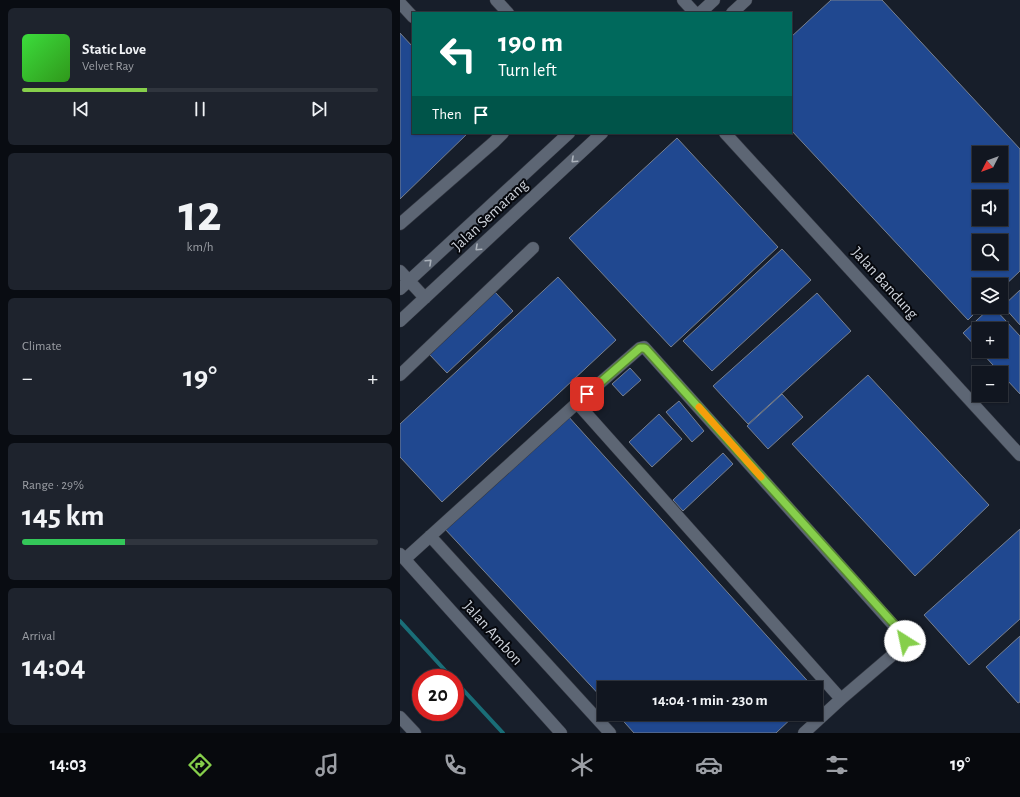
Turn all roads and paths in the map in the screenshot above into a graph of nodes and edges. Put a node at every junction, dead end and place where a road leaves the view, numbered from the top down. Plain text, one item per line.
1 (496, 0) edge
2 (683, 0) edge
3 (714, 0) edge
4 (746, 0) edge
5 (400, 3) edge
6 (507, 12) edge
7 (694, 12) edge
8 (701, 12) edge
9 (733, 12) edge
10 (412, 16) edge
11 (502, 134) edge
12 (568, 134) edge
13 (601, 134) edge
14 (727, 134) edge
15 (400, 224) edge
16 (533, 248) dead end
17 (400, 271) edge
18 (404, 285) edge
19 (425, 298) junction
20 (400, 321) edge
21 (400, 375) edge
22 (577, 403) junction
23 (1020, 455) edge
24 (430, 536) junction
25 (402, 557) edge
26 (841, 699) junction
27 (400, 717) edge
28 (415, 733) edge
29 (561, 733) edge
30 (610, 733) edge
31 (804, 733) edge

1 - 6 lane
2 - 7 lane
3 - 8 lane
4 - 9 lane
5 - 10 lane
11 - 15 lane
18 -> 12 lane, Jalan Semarang
13 -> 19 lane, Jalan Semarang
14 - 23 lane, Jalan Bandung
16 - 21 lane
17 - 18 lane
18 - 19 lane
19 - 20 lane, Jalan Semarang
22 - 24 lane
22 - 26 lane
22 - 26 lane
24 - 25 lane
24 - 30 lane
25 - 29 lane, Jalan Ambon
26 - 31 lane
27 - 28 lane

